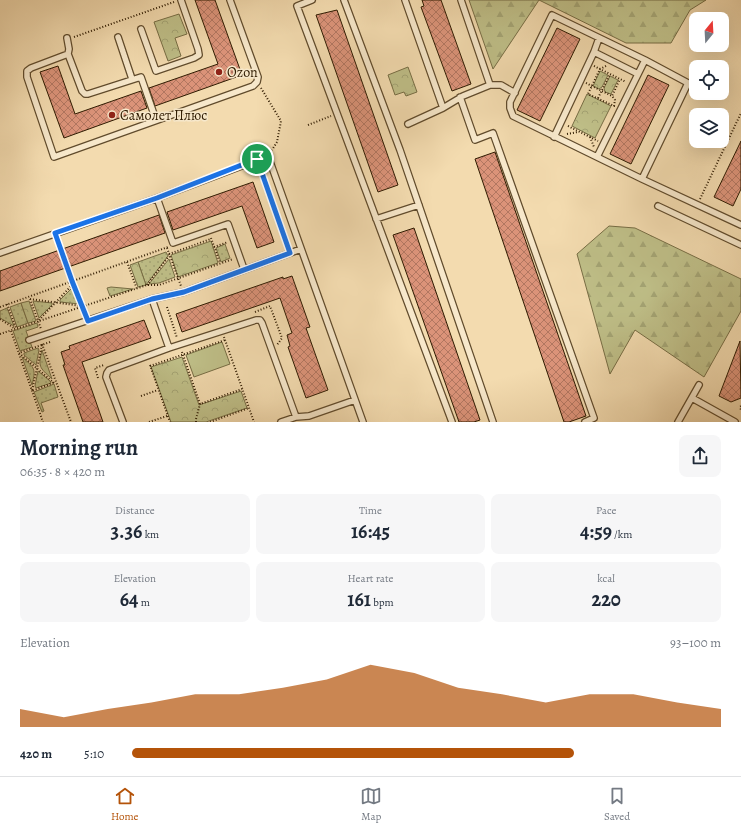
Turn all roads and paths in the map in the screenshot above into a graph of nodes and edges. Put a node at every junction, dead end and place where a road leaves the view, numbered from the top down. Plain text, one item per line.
1 (180, 0) edge
2 (230, 0) edge
3 (312, 0) edge
4 (344, 0) edge
5 (405, 0) edge
6 (461, 0) edge
7 (141, 29) dead end
8 (118, 37) dead end
9 (599, 38) junction
10 (67, 39) joint
11 (594, 52) junction
12 (68, 54) junction
13 (645, 60) junction
14 (588, 64) junction
15 (606, 66) dead end
16 (600, 69) junction
17 (610, 74) junction
18 (638, 74) junction
19 (132, 79) junction
20 (620, 79) junction
21 (580, 81) junction
22 (257, 82) junction
23 (490, 85) junction
24 (632, 85) junction
25 (592, 86) junction
26 (601, 91) junction
27 (515, 93) junction
28 (612, 96) junction
29 (460, 97) junction
30 (598, 98) junction
31 (444, 108) junction
32 (741, 113) edge
33 (337, 114) junction
34 (156, 120) junction
35 (561, 123) junction
36 (408, 124) dead end
37 (308, 125) dead end
38 (554, 137) junction
39 (603, 143) junction
40 (268, 156) junction
41 (597, 157) junction
42 (257, 159) junction
43 (642, 179) junction
44 (157, 198) junction
45 (698, 204) junction
46 (419, 205) junction
47 (658, 206) dead end
48 (376, 219) junction
49 (741, 225) edge
50 (208, 231) junction
51 (55, 233) junction
52 (211, 239) junction
53 (234, 240) junction
54 (173, 243) junction
55 (741, 245) edge
56 (214, 247) junction
57 (167, 248) junction
58 (301, 249) junction
59 (0, 253) edge
60 (290, 253) junction
61 (169, 255) junction
62 (240, 256) junction
63 (127, 262) junction
64 (220, 263) junction
65 (244, 269) junction
66 (177, 278) junction
67 (73, 283) junction
68 (147, 285) junction
69 (137, 289) junction
70 (184, 292) junction
71 (29, 296) junction
72 (30, 299) junction
73 (152, 299) junction
74 (56, 303) junction
75 (7, 304) junction
76 (0, 306) edge
77 (82, 306) junction
78 (167, 307) dead end
79 (249, 314) dead end
80 (0, 320) edge
81 (38, 321) junction
82 (88, 321) junction
83 (16, 329) junction
84 (11, 330) junction
85 (222, 330) junction
86 (0, 334) edge
87 (42, 336) junction
88 (29, 340) dead end
89 (225, 340) junction
90 (50, 342) dead end
91 (180, 344) junction
92 (42, 345) junction
93 (168, 345) junction
94 (276, 346) dead end
95 (19, 353) junction
96 (183, 355) junction
97 (147, 356) junction
98 (109, 363) dead end
99 (150, 366) junction
100 (37, 368) junction
101 (100, 381) dead end
102 (55, 382) junction
103 (699, 385) dead end
104 (242, 389) junction
105 (158, 390) junction
106 (32, 391) junction
107 (141, 396) dead end
108 (692, 398) junction
109 (355, 400) junction
110 (200, 404) junction
111 (741, 406) edge
112 (249, 408) junction
113 (741, 410) edge
114 (168, 416) junction
115 (296, 417) junction
116 (220, 418) junction
117 (43, 422) edge
118 (71, 422) edge
119 (123, 422) edge
120 (149, 422) edge
121 (170, 422) edge
122 (196, 422) edge
123 (210, 422) edge
124 (221, 422) edge
125 (254, 422) edge
126 (282, 422) edge
127 (363, 422) edge
128 (452, 422) edge
129 (492, 422) edge
130 (585, 422) edge
131 (678, 422) edge
132 (735, 422) edge

1 - 7 lane
1 - 10 path
2 - 22 lane
3 - 33 lane
4 - 46 lane
5 - 31 lane
6 - 23 lane
8 - 19 lane
9 - 11 lane
9 - 13 lane
9 - 27 lane
10 - 12 lane
11 - 14 lane
11 - 18 lane
12 - 19 lane
12 - 34 lane
13 - 18 lane
13 - 43 lane
14 - 16 path
14 - 21 lane
15 - 16 path
16 - 17 path
16 - 25 path
17 - 20 path
17 - 26 path
18 - 24 lane
19 - 34 lane
20 - 24 path
20 - 28 path
21 - 25 path
21 - 35 lane
22 - 34 lane
22 - 40 path
23 - 27 lane
23 - 29 lane
24 - 39 lane
25 - 26 path
25 - 30 path
26 - 28 path
26 - 30 path
27 - 38 lane
28 - 30 path
29 - 31 lane
29 - 130 lane
31 - 36 lane
32 - 45 path
33 - 37 path
33 - 48 lane
35 - 38 lane
35 - 39 path
38 - 41 lane
39 - 41 lane
40 - 42 lane
40 - 58 lane
41 - 43 lane
42 - 44 lane
42 - 60 path
43 - 45 lane
44 - 51 lane
44 - 54 lane
45 - 49 lane
46 - 48 lane
46 - 129 lane
47 - 55 lane
48 - 128 lane
50 - 52 path
50 - 53 lane
50 - 54 lane
51 - 59 lane
51 - 67 path
52 - 56 path
52 - 61 path
53 - 56 path
53 - 62 lane
54 - 57 path
56 - 64 path
57 - 61 path
57 - 63 path
58 - 60 lane
58 - 109 lane
60 - 65 lane
61 - 66 path
61 - 68 path
62 - 64 path
62 - 65 lane
63 - 67 path
63 - 69 path
64 - 66 path
65 - 70 lane
66 - 68 path
66 - 70 path
67 - 71 path
67 - 74 path
67 - 77 path
68 - 69 path
69 - 77 path
70 - 73 lane
71 - 72 path
71 - 75 path
72 - 74 path
72 - 81 path
73 - 82 lane
73 - 93 lane
74 - 77 path
74 - 81 path
75 - 76 path
75 - 83 path
77 - 81 path
77 - 82 path
78 - 93 path
79 - 94 path
80 - 83 path
81 - 83 path
81 - 87 path
82 - 87 lane
83 - 84 path
84 - 86 path
84 - 95 path
85 - 89 path
85 - 91 lane
85 - 115 lane
87 - 88 lane
87 - 92 path
89 - 96 path
89 - 104 path
90 - 92 path
91 - 93 lane
91 - 96 path
92 - 95 path
92 - 100 path
92 - 102 path
93 - 97 lane
95 - 100 path
95 - 106 path
96 - 99 path
96 - 110 path
97 - 99 path
97 - 119 lane
98 - 101 path
99 - 105 path
100 - 102 path
100 - 106 path
102 - 106 path
102 - 118 path
103 - 108 lane
104 - 110 path
104 - 112 path
105 - 107 path
105 - 114 path
106 - 117 path
108 - 131 lane
108 - 132 lane
109 - 115 lane
109 - 127 lane
110 - 122 path
111 - 113 path
112 - 116 path
112 - 125 path
114 - 120 path
114 - 121 path
115 - 126 lane
116 - 123 path
116 - 124 path

